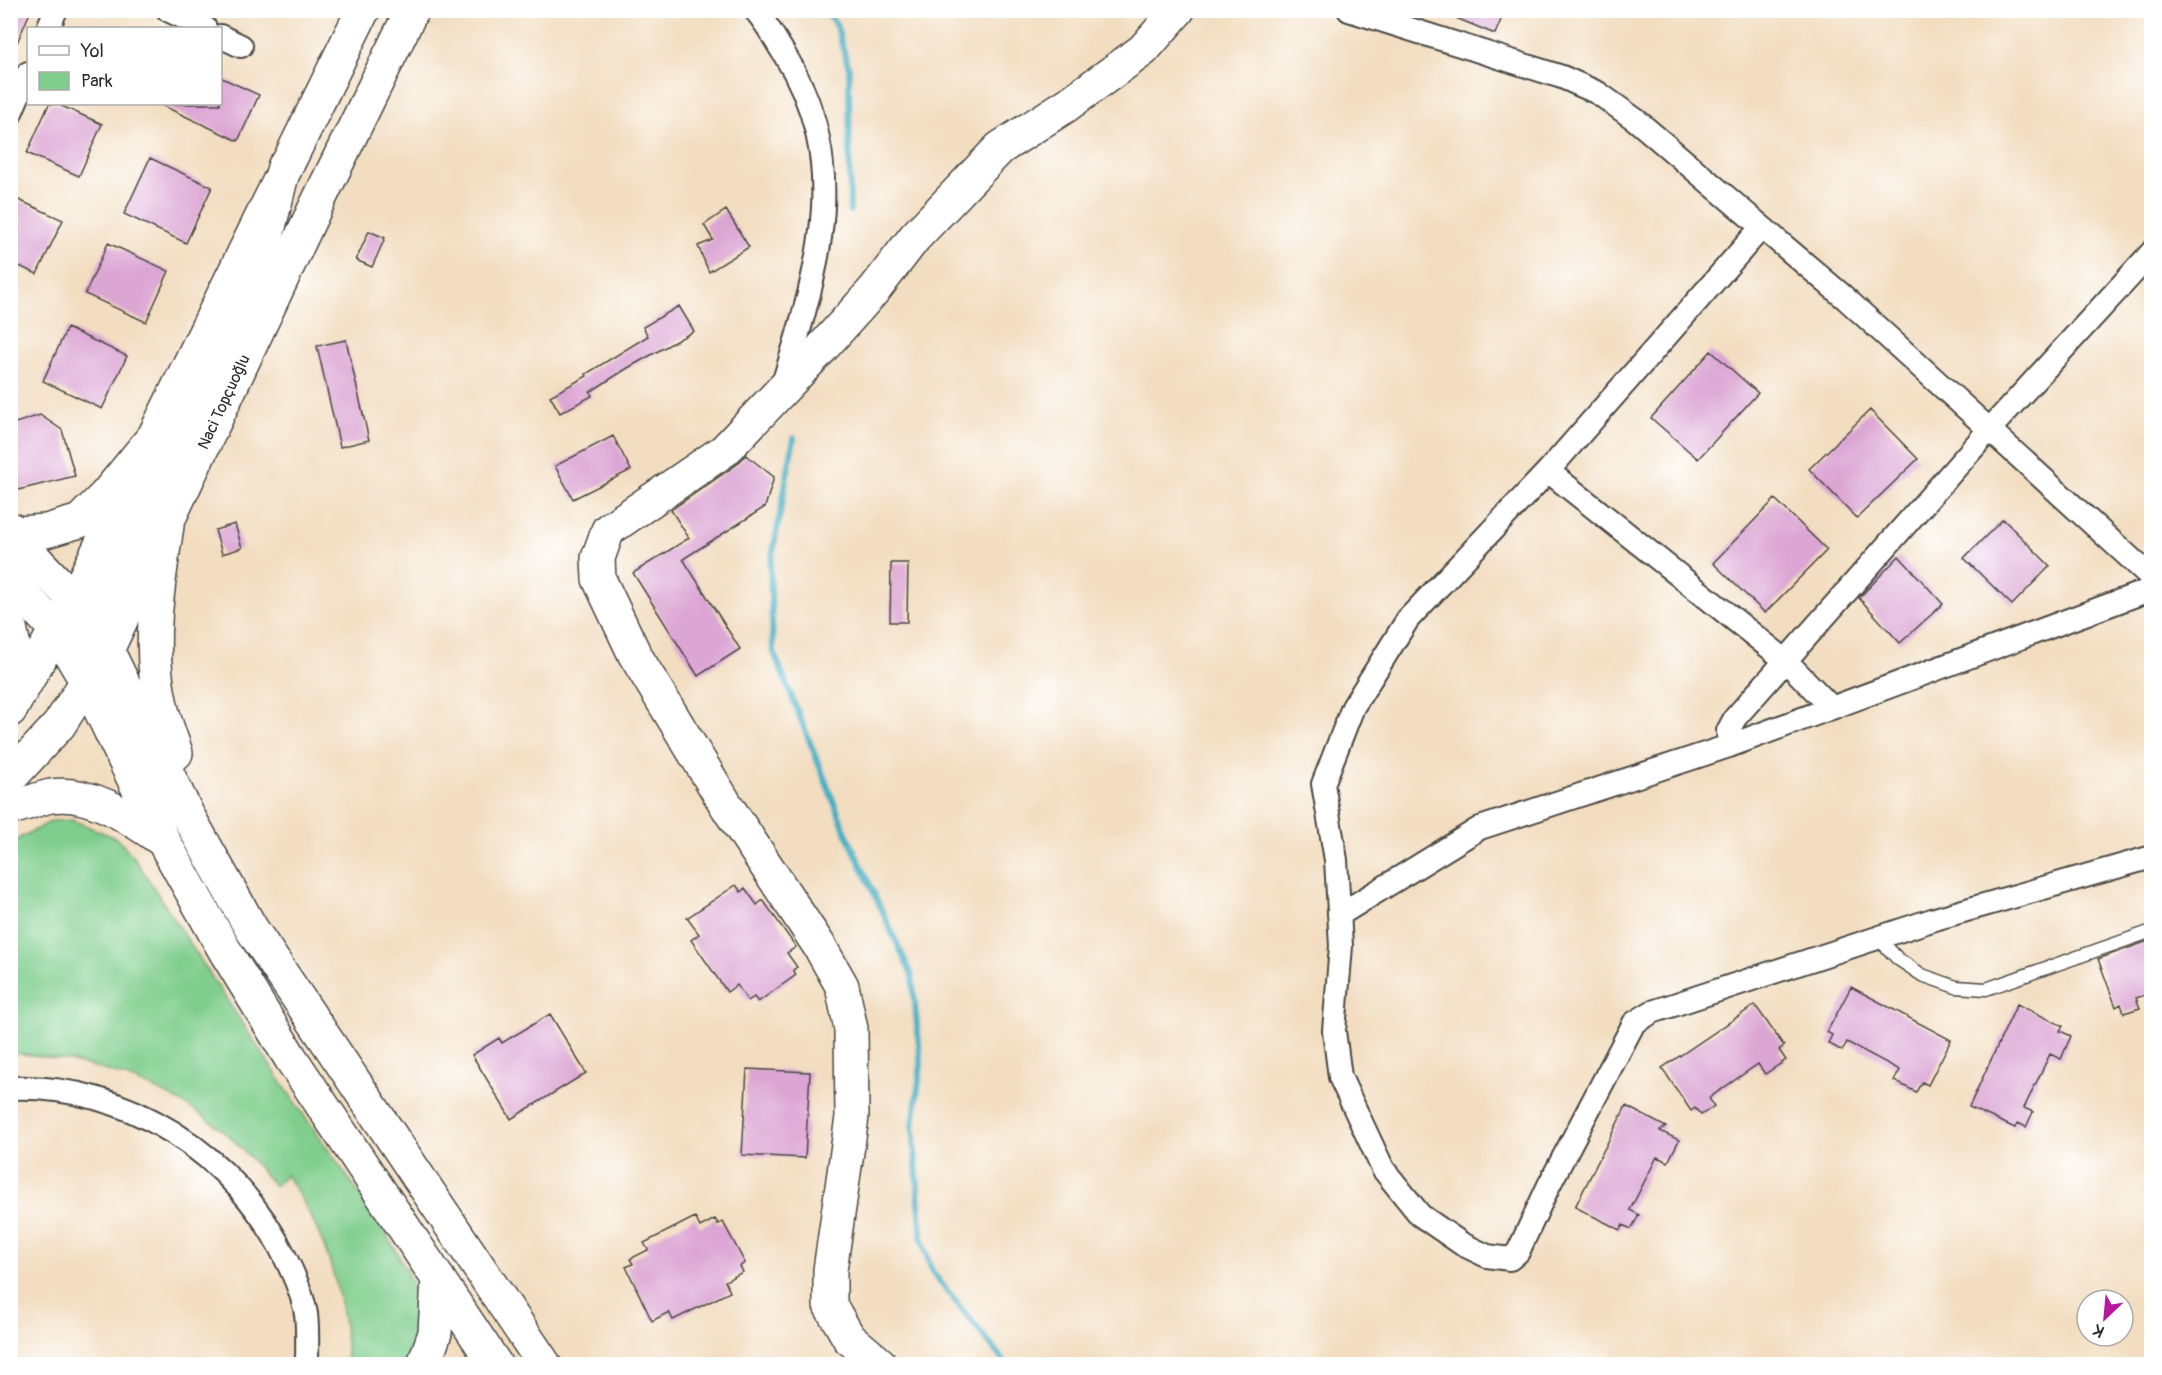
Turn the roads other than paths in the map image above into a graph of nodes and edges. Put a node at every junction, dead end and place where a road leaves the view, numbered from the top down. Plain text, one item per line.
1 (56, 10) edge
2 (168, 10) edge
3 (363, 10) edge
4 (412, 10) edge
5 (755, 10) edge
6 (1178, 10) edge
7 (1349, 10) edge
8 (48, 27) edge
9 (203, 27) edge
10 (222, 37) edge
11 (241, 46) dead end
12 (27, 75) edge
13 (10, 114) edge
14 (284, 167) junction
15 (1761, 228) junction
16 (2151, 252) edge
17 (782, 388) junction
18 (1989, 430) junction
19 (151, 440) junction
20 (1548, 471) junction
21 (167, 526) junction
22 (10, 529) edge
23 (10, 540) edge
24 (2151, 578) edge
25 (10, 580) edge
26 (2151, 589) edge
27 (81, 612) junction
28 (10, 627) edge
29 (56, 630) junction
30 (107, 650) junction
31 (1785, 660) junction
32 (10, 674) edge
33 (87, 682) junction
34 (1832, 708) junction
35 (10, 710) edge
36 (1729, 746) junction
37 (10, 778) edge
38 (10, 808) edge
39 (187, 814) junction
40 (164, 842) junction
41 (2151, 857) edge
42 (1339, 915) junction
43 (2151, 932) edge
44 (1878, 938) junction
45 (10, 1088) edge
46 (438, 1278) junction
47 (307, 1365) edge
48 (424, 1365) edge
49 (495, 1365) edge
50 (544, 1365) edge
51 (880, 1365) edge

1 - 8 street
2 - 9 street
3 - 14 main road
4 - 21 main road, Naci Topçuoğlu
5 - 17 street
6 - 17 main road
7 - 15 street
10 - 11 street
12 - 13 street
14 - 19 main road
14 - 27 main road
15 - 18 street
15 - 20 street
16 - 18 street
17 - 51 main road
18 - 24 street
18 - 31 street
19 - 22 main road
19 - 27 main road
20 - 31 street
20 - 42 street
21 - 30 main road, Naci Topçuoğlu
21 - 39 main road
23 - 27 main road
25 - 29 main road
26 - 34 street
27 - 29 main road
27 - 30 main road
27 - 33 main road
28 - 32 main road
29 - 33 main road
29 - 35 main road
30 - 33 main road, Naci Topçuoğlu
30 - 39 main road
31 - 34 street
31 - 36 street
33 - 37 main road, Naci Topçuoğlu
33 - 40 main road
34 - 36 street
36 - 42 street
38 - 40 main road
39 - 50 main road
40 - 46 main road
41 - 44 street
42 - 44 street
43 - 44 lane
45 - 47 street
46 - 48 main road
46 - 49 main road

